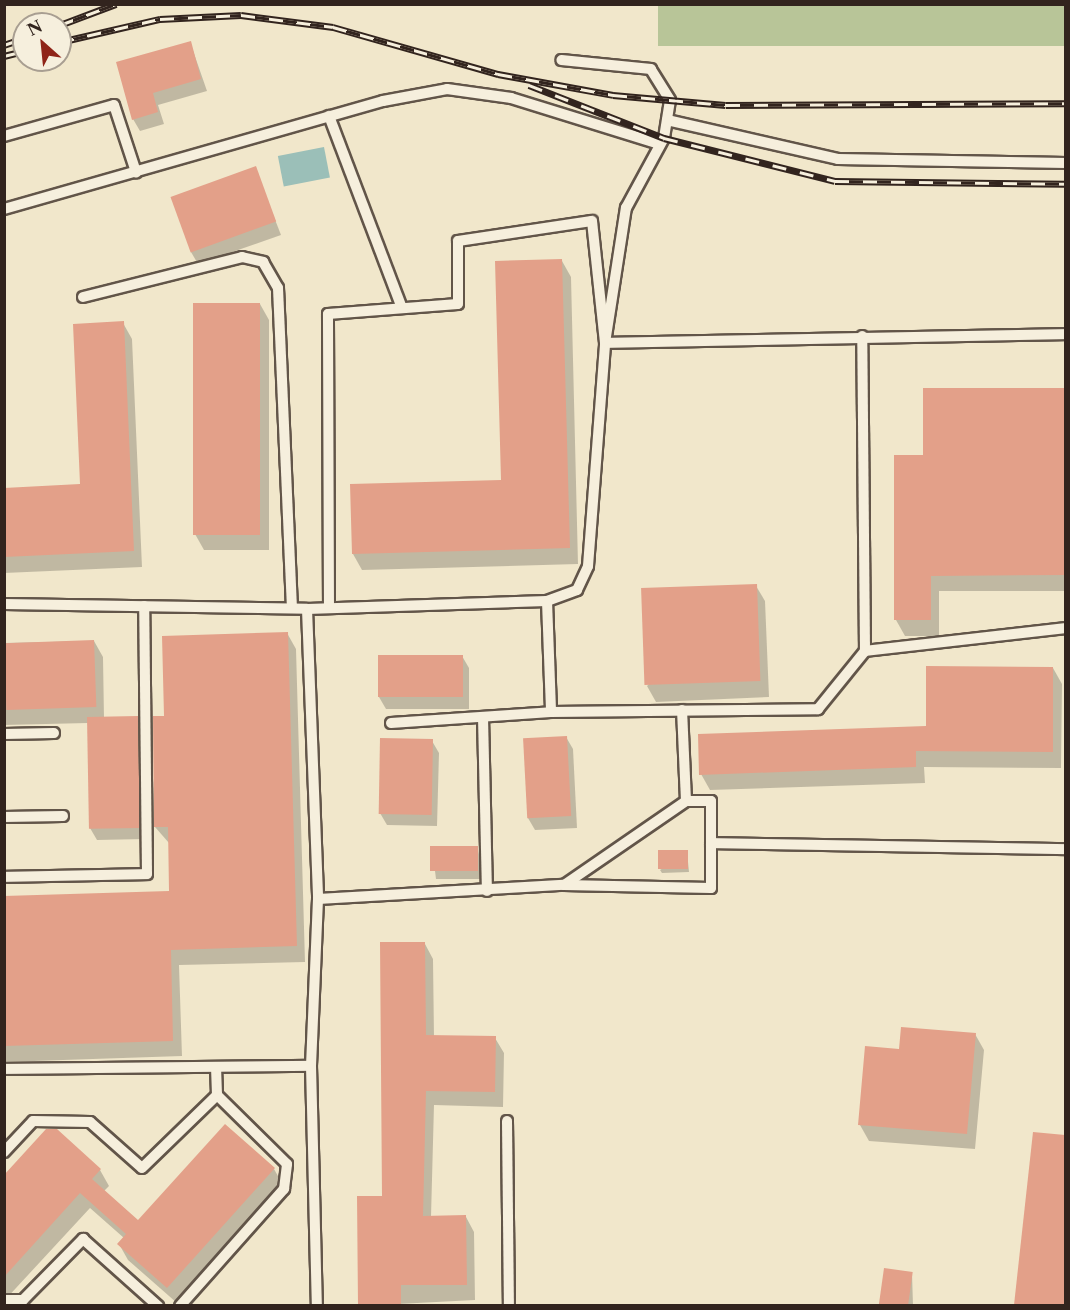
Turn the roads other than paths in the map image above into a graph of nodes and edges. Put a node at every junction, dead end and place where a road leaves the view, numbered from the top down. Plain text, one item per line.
1 (561, 60) dead end
2 (329, 116) junction
3 (667, 120) junction
4 (4, 136) edge
5 (660, 144) junction
6 (1065, 163) edge
7 (136, 172) junction
8 (4, 209) edge
9 (83, 297) dead end
10 (402, 308) junction
11 (1065, 334) edge
12 (862, 336) junction
13 (605, 343) junction
14 (547, 602) junction
15 (4, 604) edge
16 (144, 606) junction
17 (292, 608) junction
18 (329, 608) junction
19 (308, 609) junction
20 (1065, 628) edge
21 (865, 651) junction
22 (682, 710) junction
23 (551, 712) junction
24 (483, 717) junction
25 (391, 723) dead end
26 (54, 733) dead end
27 (4, 734) edge
28 (686, 801) junction
29 (63, 816) dead end
30 (4, 818) edge
31 (711, 843) junction
32 (1065, 849) edge
33 (4, 877) edge
34 (564, 885) junction
35 (487, 891) junction
36 (318, 898) junction
37 (311, 1066) junction
38 (216, 1068) junction
39 (4, 1069) edge
40 (217, 1095) junction
41 (507, 1121) dead end
42 (4, 1152) edge
43 (4, 1300) edge
44 (158, 1305) edge
45 (180, 1305) edge
46 (317, 1305) edge
47 (508, 1305) edge

1 - 3 lane
2 - 5 lane
2 - 7 lane
2 - 10 lane
3 - 5 lane
3 - 6 lane
4 - 7 lane
5 - 13 lane
7 - 8 lane
9 - 17 lane
10 - 13 lane
10 - 18 lane
11 - 12 lane
12 - 13 lane
12 - 21 lane
13 - 14 lane
14 - 18 lane
14 - 23 lane
15 - 16 lane
16 - 17 lane
16 - 33 lane
17 - 19 lane
18 - 19 lane
19 - 36 lane
20 - 21 lane
21 - 22 lane
22 - 23 lane
22 - 28 lane
23 - 24 lane
24 - 25 lane
24 - 35 lane
26 - 27 lane
28 - 31 lane
28 - 34 lane
29 - 30 lane
31 - 32 lane
31 - 34 lane
34 - 35 lane
35 - 36 lane
36 - 37 lane
37 - 38 lane
37 - 46 lane
38 - 39 lane
38 - 40 lane
40 - 42 lane
40 - 45 lane
41 - 47 lane
43 - 44 lane

